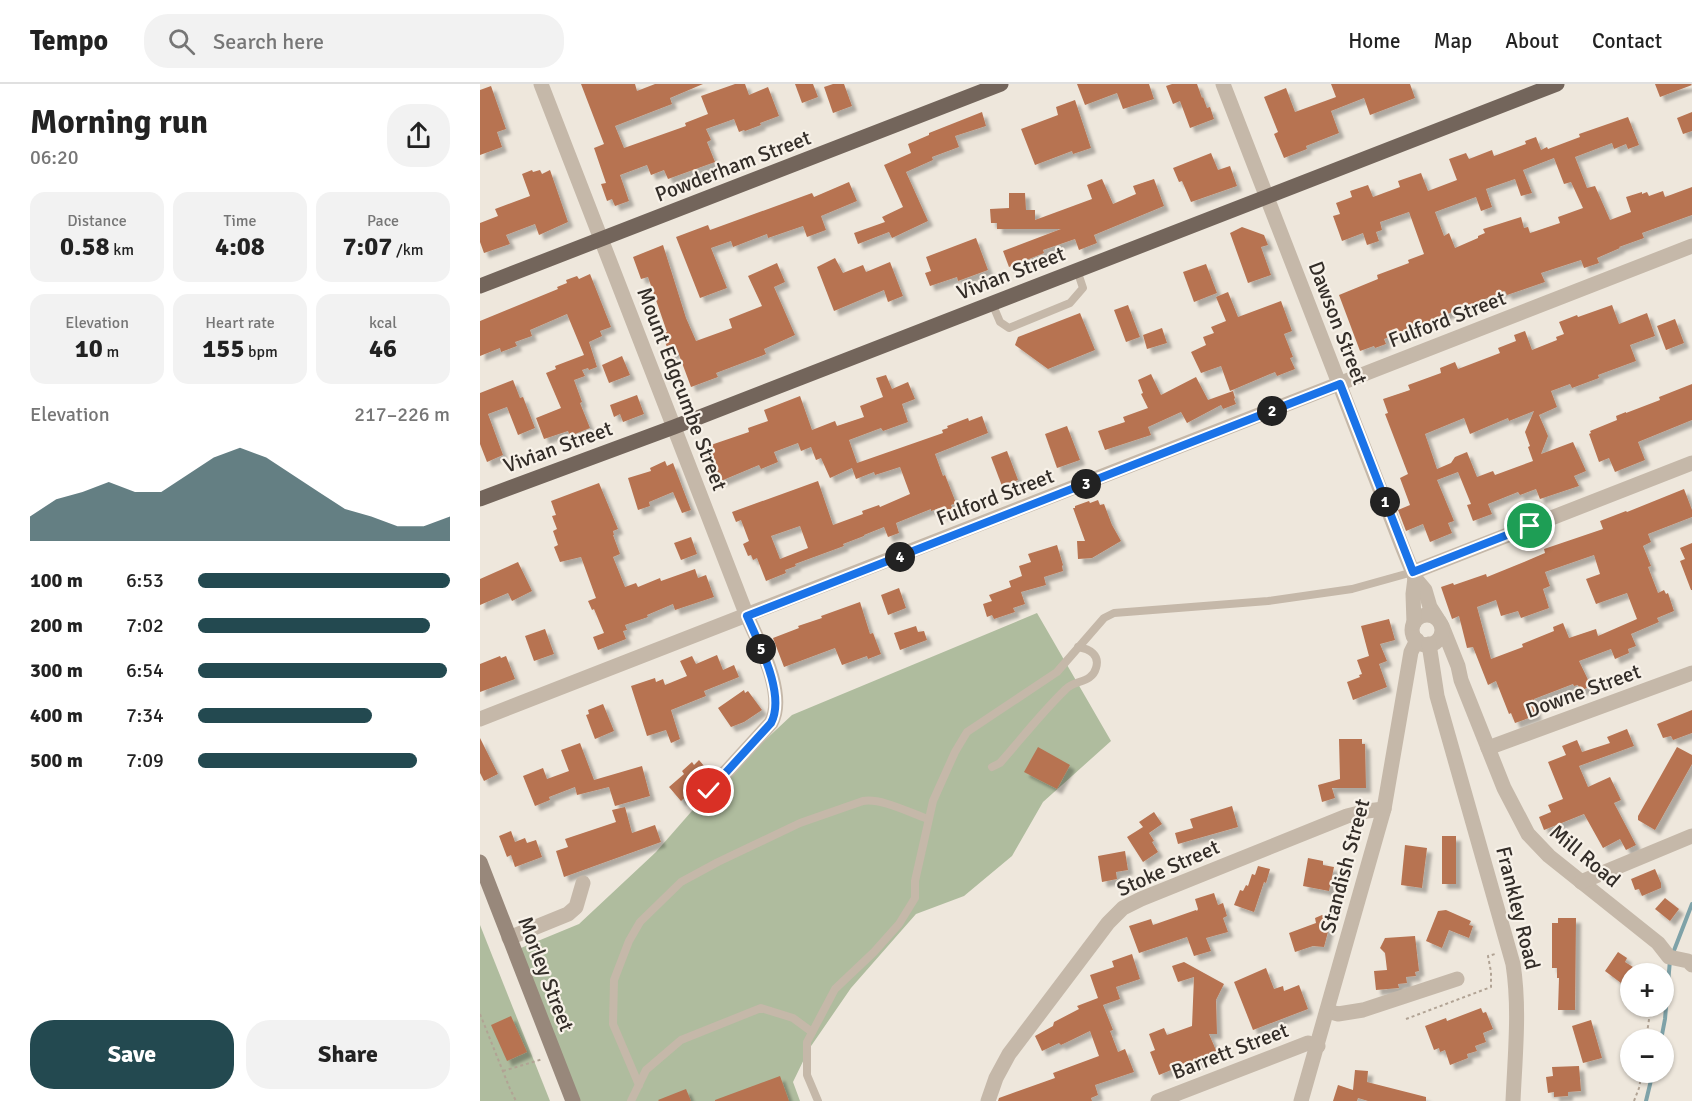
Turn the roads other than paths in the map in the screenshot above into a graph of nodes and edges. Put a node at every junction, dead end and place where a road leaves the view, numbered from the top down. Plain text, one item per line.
1 (541, 84) edge
2 (1001, 84) edge
3 (1223, 84) edge
4 (1557, 84) edge
5 (1267, 197) junction
6 (601, 239) junction
7 (1692, 246) edge
8 (1077, 270) junction
9 (480, 286) edge
10 (992, 303) junction
11 (1340, 384) junction
12 (674, 427) junction
13 (1692, 463) edge
14 (480, 499) edge
15 (1414, 575) junction
16 (747, 616) junction
17 (1439, 622) junction
18 (1414, 623) junction
19 (1427, 643) junction
20 (1078, 647) junction
21 (1692, 673) edge
22 (1461, 680) junction
23 (480, 719) edge
24 (1488, 748) junction
25 (992, 767) dead end
26 (709, 791) dead end
27 (1383, 809) junction
28 (928, 819) junction
29 (1692, 836) edge
30 (480, 862) edge
31 (1581, 882) junction
32 (583, 883) dead end
33 (509, 938) junction
34 (1692, 965) edge
35 (1457, 979) dead end
36 (1328, 1011) junction
37 (812, 1032) junction
38 (1318, 1046) junction
39 (639, 1085) junction
40 (573, 1101) edge
41 (631, 1101) edge
42 (818, 1101) edge
43 (988, 1101) edge
44 (1158, 1101) edge
45 (1301, 1101) edge
46 (1513, 1101) edge

1 - 6 street, Mount Edgcumbe Street
2 - 6 main road, Powderham Street
3 - 5 street, Dawson Street
4 - 5 main road, Vivian Street
5 - 8 main road, Vivian Street
5 - 11 street, Dawson Street
6 - 9 main road, Powderham Street
6 - 12 street, Mount Edgcumbe Street
7 - 11 street, Fulford Street
8 - 10 main road, Vivian Street
8 - 10 lane
10 - 12 main road, Vivian Street
11 - 15 street, Dawson Street
11 - 16 street, Fulford Street
12 - 14 main road, Vivian Street
12 - 16 street, Mount Edgcumbe Street
13 - 15 street
15 - 17 street, Dawson Street
15 - 18 street, Dawson Street
15 - 20 lane
16 - 23 street, Fulford Street
16 - 26 street, Mount Edgcumbe Street
17 - 18 street
17 - 19 street
17 - 22 street, Mill Road
18 - 19 street
19 - 22 street, Mill Road
19 - 27 street, Standish Street
19 - 46 street, Frankley Road
20 - 25 lane
20 - 28 lane
21 - 24 street, Downe Street
22 - 24 street, Mill Road
24 - 31 street, Mill Road
27 - 36 street, Standish Street
27 - 43 street, Stoke Street
28 - 37 lane
28 - 39 lane
29 - 31 street
30 - 33 main road, Morley Street
31 - 34 street, Mill Road
32 - 33 street
33 - 40 main road, Morley Street
35 - 36 street
36 - 38 street, Standish Street
37 - 39 lane
37 - 42 lane
38 - 44 street, Barrett Street
38 - 45 street, Standish Street
39 - 41 lane

